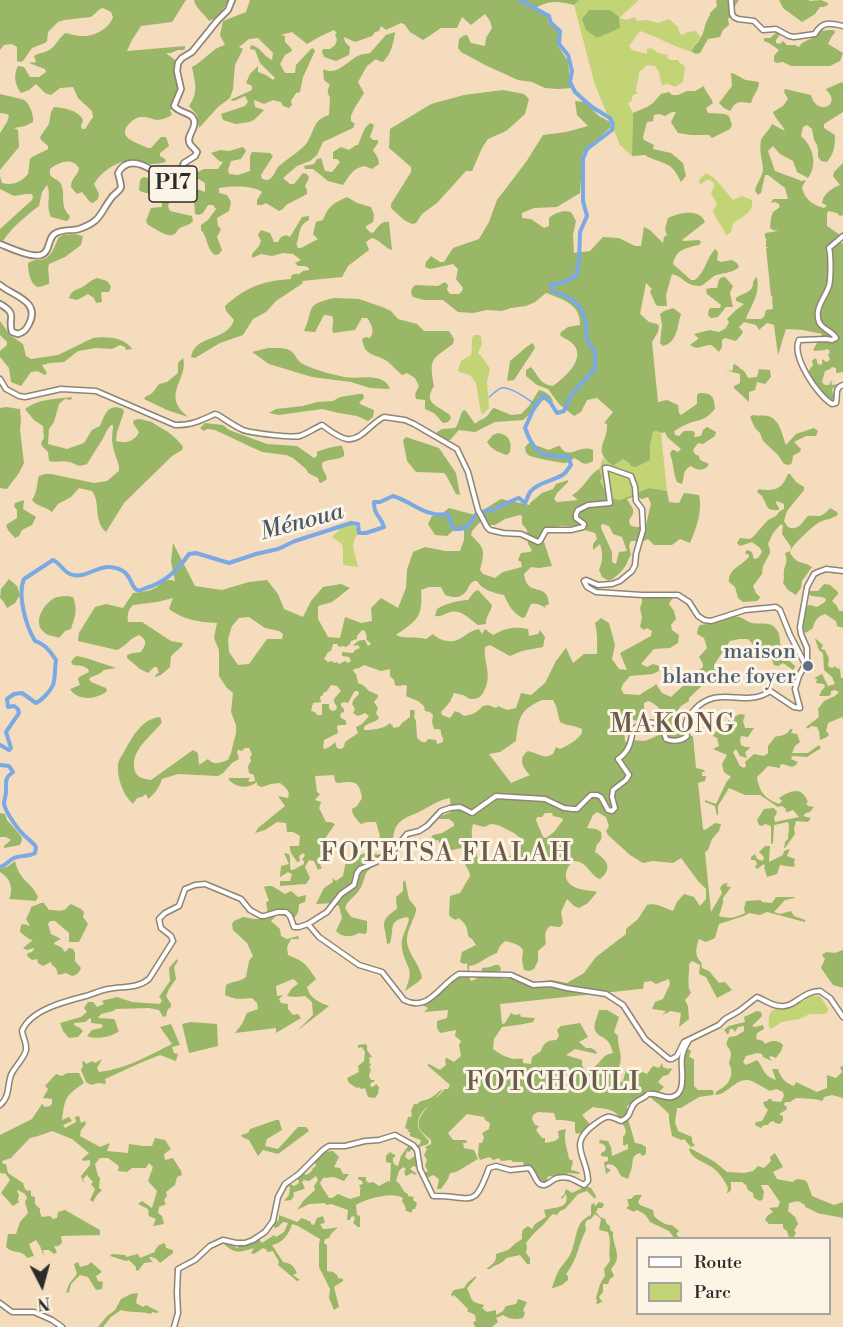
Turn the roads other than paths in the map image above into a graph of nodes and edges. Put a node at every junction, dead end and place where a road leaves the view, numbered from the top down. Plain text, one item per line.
1 (232, 0) edge
2 (731, 0) edge
3 (843, 26) edge
4 (843, 236) edge
5 (0, 244) edge
6 (0, 285) edge
7 (0, 304) edge
8 (0, 379) edge
9 (843, 385) edge
10 (843, 571) edge
11 (805, 665) junction
12 (308, 924) junction
13 (843, 1017) edge
14 (689, 1040) junction
15 (0, 1105) edge
16 (0, 1303) edge
17 (62, 1327) edge
18 (174, 1327) edge

1 - 5 main road, P17
2 - 3 street
4 - 9 street
6 - 7 main road
8 - 11 street
10 - 11 street
11 - 12 street
12 - 14 street
12 - 15 street
13 - 14 street
14 - 18 street
16 - 17 street

